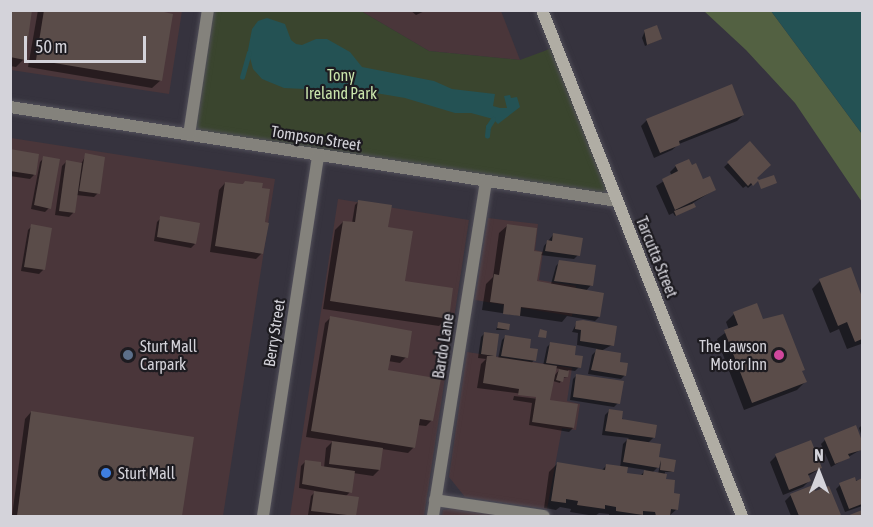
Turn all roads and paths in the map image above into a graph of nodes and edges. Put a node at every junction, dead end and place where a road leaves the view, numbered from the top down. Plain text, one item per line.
1 (208, 10) edge
2 (542, 10) edge
3 (10, 107) edge
4 (189, 135) junction
5 (318, 155) junction
6 (486, 181) junction
7 (617, 201) junction
8 (435, 500) junction
9 (263, 516) edge
10 (433, 516) edge
11 (544, 516) edge
12 (742, 516) edge

1 - 4 street
2 - 7 street, Tarcutta Street
3 - 4 street, Tompson Street
4 - 5 street, Tompson Street
5 - 6 street, Tompson Street
5 - 9 street, Berry Street
6 - 7 street, Tompson Street
6 - 8 street, Bardo Lane
7 - 12 street, Tarcutta Street
8 - 10 street, Bardo Lane
8 - 11 street

